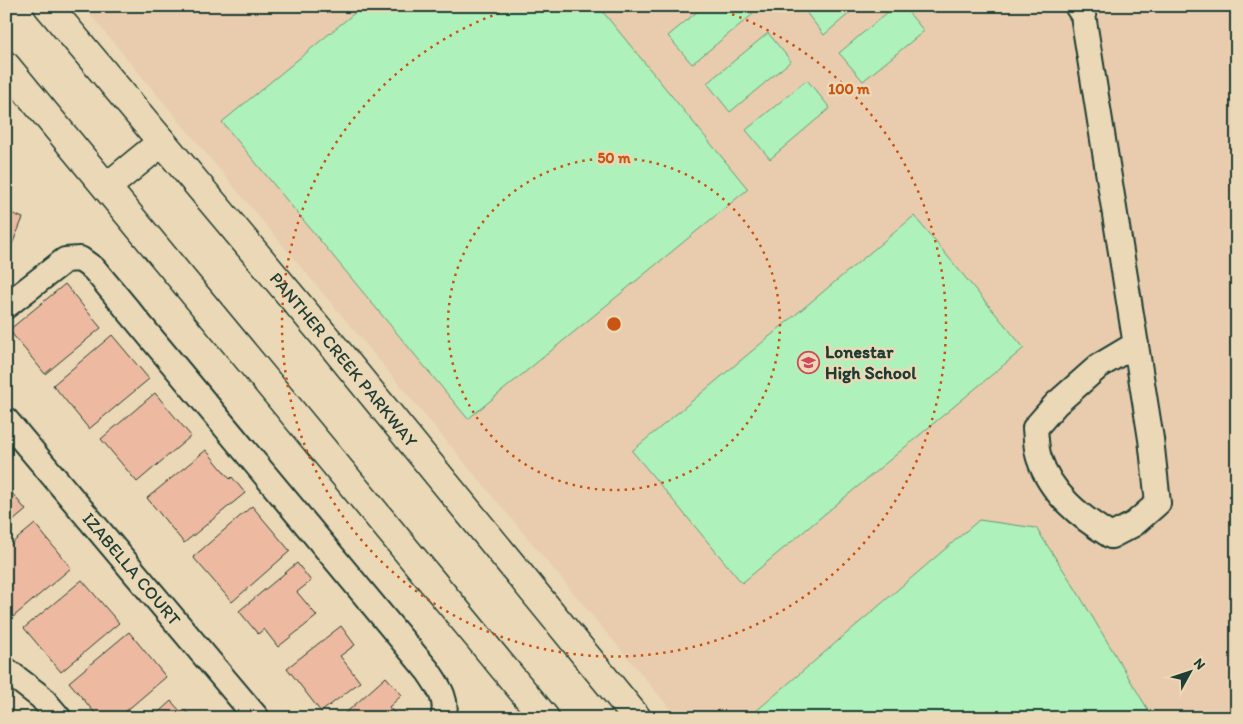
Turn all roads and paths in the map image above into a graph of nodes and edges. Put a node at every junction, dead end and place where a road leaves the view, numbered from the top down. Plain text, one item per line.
1 (48, 6) edge
2 (1077, 6) edge
3 (6, 66) edge
4 (162, 142) junction
5 (107, 187) junction
6 (6, 306) edge
7 (1136, 344) junction
8 (6, 420) edge
9 (6, 670) edge
10 (59, 718) edge
11 (256, 718) edge
12 (443, 718) edge
13 (545, 718) edge
14 (637, 718) edge

1 - 4 main road, PANTHER CREEK PARKWAY
2 - 7 street
3 - 5 main road
4 - 5 main road
4 - 14 main road, PANTHER CREEK PARKWAY
5 - 13 main road
6 - 12 street
7 - 7 street
8 - 11 street, IZABELLA COURT
9 - 10 street

